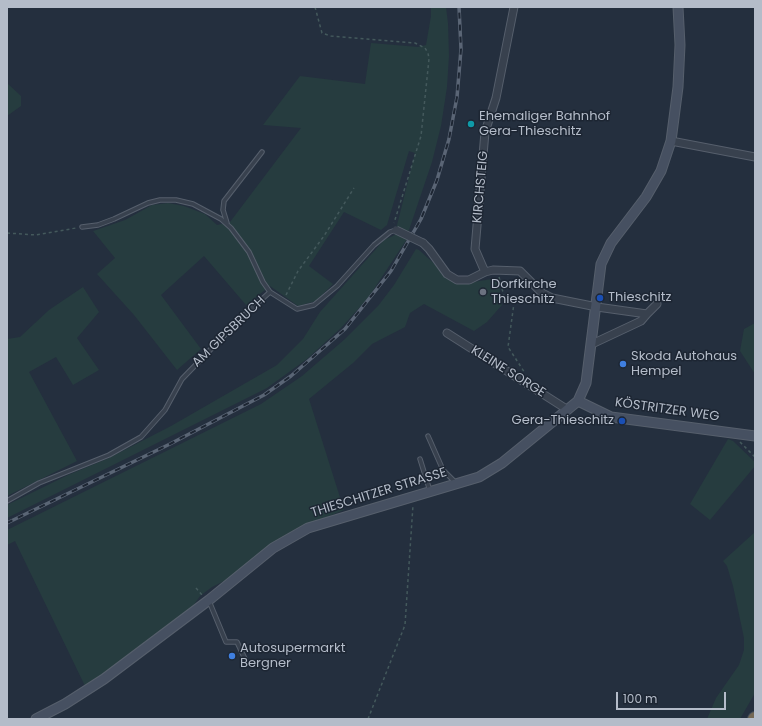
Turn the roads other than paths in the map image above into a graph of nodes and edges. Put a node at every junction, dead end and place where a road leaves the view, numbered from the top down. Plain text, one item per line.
1 (514, 7) edge
2 (678, 7) edge
3 (671, 141) junction
4 (262, 152) dead end
5 (755, 157) edge
6 (227, 224) junction
7 (82, 227) road end
8 (395, 231) joint
9 (485, 272) junction
10 (270, 292) junction
11 (657, 304) dead end
12 (597, 307) junction
13 (647, 314) junction
14 (447, 333) dead end
15 (592, 344) junction
16 (578, 401) junction
17 (568, 410) junction
18 (428, 436) dead end
19 (755, 436) edge
20 (420, 459) dead end
21 (457, 484) junction
22 (430, 492) junction
23 (7, 501) edge
24 (208, 601) junction
25 (246, 661) dead end
26 (36, 719) edge

1 - 9 street, KIRCHSTEIG
2 - 3 main road, THIESCHITZER STRASSE
3 - 5 street
3 - 12 main road, THIESCHITZER STRASSE
4 - 6 lane
6 - 7 lane
6 - 10 lane
8 - 9 street, bridge
8 - 10 lane, AM GIPSBRUCH
9 - 12 street
10 - 23 lane, AM GIPSBRUCH
11 - 13 street
12 - 13 street
12 - 15 main road, THIESCHITZER STRASSE
13 - 15 street
14 - 17 street, KLEINE SORGE
15 - 16 main road, THIESCHITZER STRASSE
16 - 17 main road, THIESCHITZER STRASSE
16 - 19 main road, KÖSTRITZER WEG
17 - 21 main road, THIESCHITZER STRASSE
18 - 21 lane
20 - 22 lane
21 - 22 main road, THIESCHITZER STRASSE
22 - 24 main road, THIESCHITZER STRASSE
24 - 25 lane
24 - 26 main road, THIESCHITZER STRASSE

